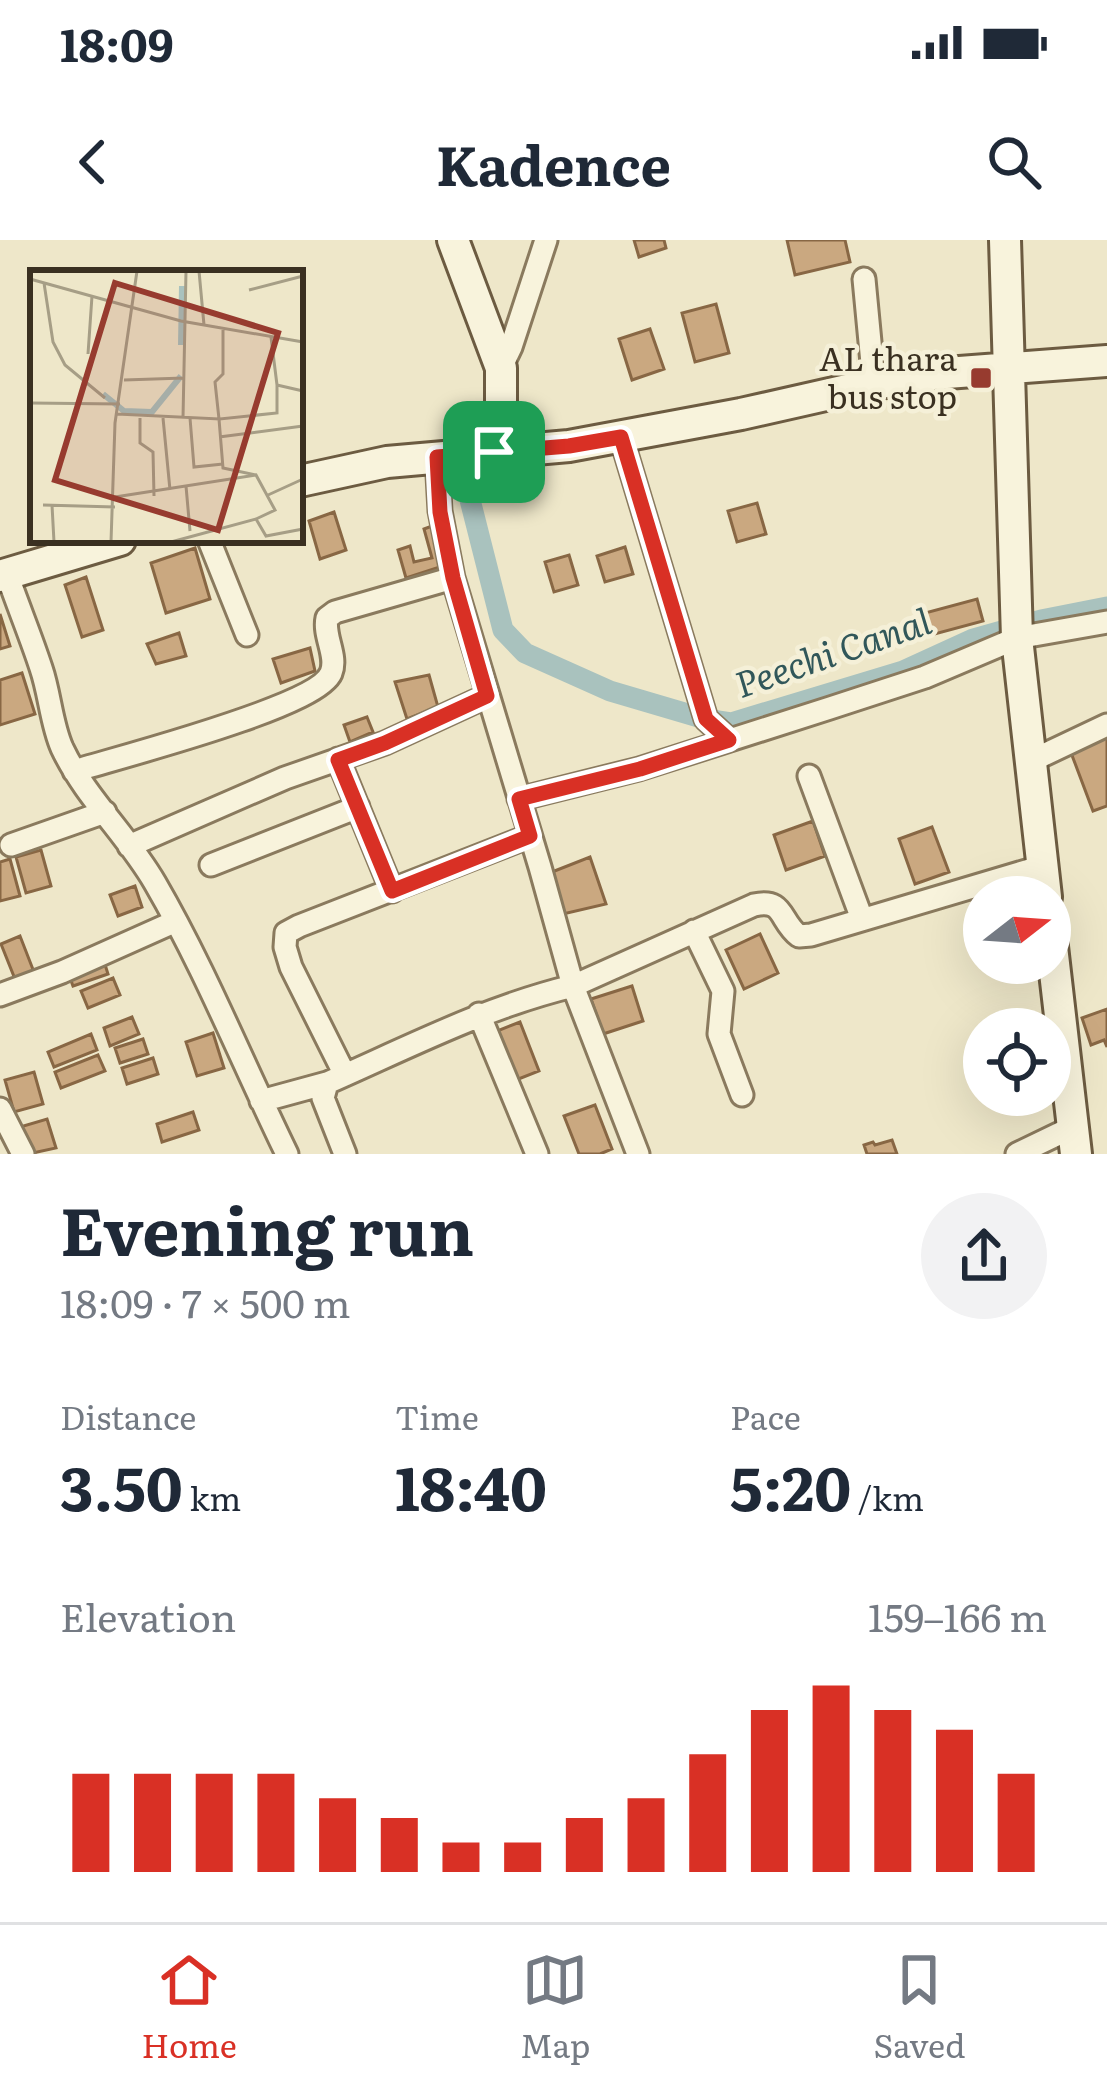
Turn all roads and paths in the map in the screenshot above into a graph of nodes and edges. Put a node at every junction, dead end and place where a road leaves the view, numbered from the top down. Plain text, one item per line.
1 (453, 240) edge
2 (546, 240) edge
3 (1004, 240) edge
4 (864, 279) dead end
5 (1107, 361) edge
6 (1006, 368) junction
7 (874, 384) junction
8 (501, 387) junction
9 (621, 437) junction
10 (471, 454) junction
11 (303, 480) edge
12 (110, 543) edge
13 (210, 543) edge
14 (4, 575) edge
15 (453, 578) junction
16 (1107, 622) edge
17 (1017, 628) junction
18 (247, 635) dead end
19 (487, 696) junction
20 (1107, 724) edge
21 (729, 740) junction
22 (338, 760) junction
23 (1031, 761) junction
24 (74, 771) junction
25 (809, 776) dead end
26 (519, 799) junction
27 (358, 807) junction
28 (104, 812) junction
29 (530, 836) junction
30 (11, 845) dead end
31 (129, 846) junction
32 (211, 865) dead end
33 (1044, 876) edge
34 (392, 891) junction
35 (963, 898) edge
36 (862, 920) junction
37 (174, 922) junction
38 (694, 931) junction
39 (1056, 984) edge
40 (573, 986) junction
41 (0, 995) edge
42 (478, 1014) junction
43 (336, 1079) junction
44 (742, 1095) dead end
45 (261, 1101) junction
46 (0, 1108) edge
47 (1074, 1141) edge
48 (23, 1154) edge
49 (287, 1154) edge
50 (345, 1154) edge
51 (536, 1154) edge
52 (638, 1154) edge
53 (1017, 1154) edge

1 - 8 street
2 - 8 street
3 - 6 street
4 - 7 street
5 - 6 street
6 - 7 street
6 - 17 street
7 - 9 street
8 - 10 street
9 - 10 street
9 - 21 street
10 - 11 street
10 - 15 street
12 - 14 street
13 - 18 street
14 - 24 street
15 - 19 street
15 - 24 street
16 - 17 street
17 - 21 street
17 - 23 street
19 - 22 street
19 - 26 street
20 - 23 street
21 - 26 street
22 - 27 street
22 - 31 street
23 - 33 street
24 - 28 street
25 - 36 street
26 - 29 street
27 - 32 street
27 - 34 street
28 - 30 street
28 - 31 street
29 - 34 street
29 - 40 street
31 - 37 street
34 - 43 street
35 - 36 street
36 - 38 street
37 - 41 street
37 - 45 street
38 - 40 street
38 - 44 street
39 - 47 street
40 - 42 street
40 - 52 street
42 - 43 street
42 - 51 street
43 - 45 street
43 - 50 street
45 - 49 street
46 - 48 street
47 - 53 street

